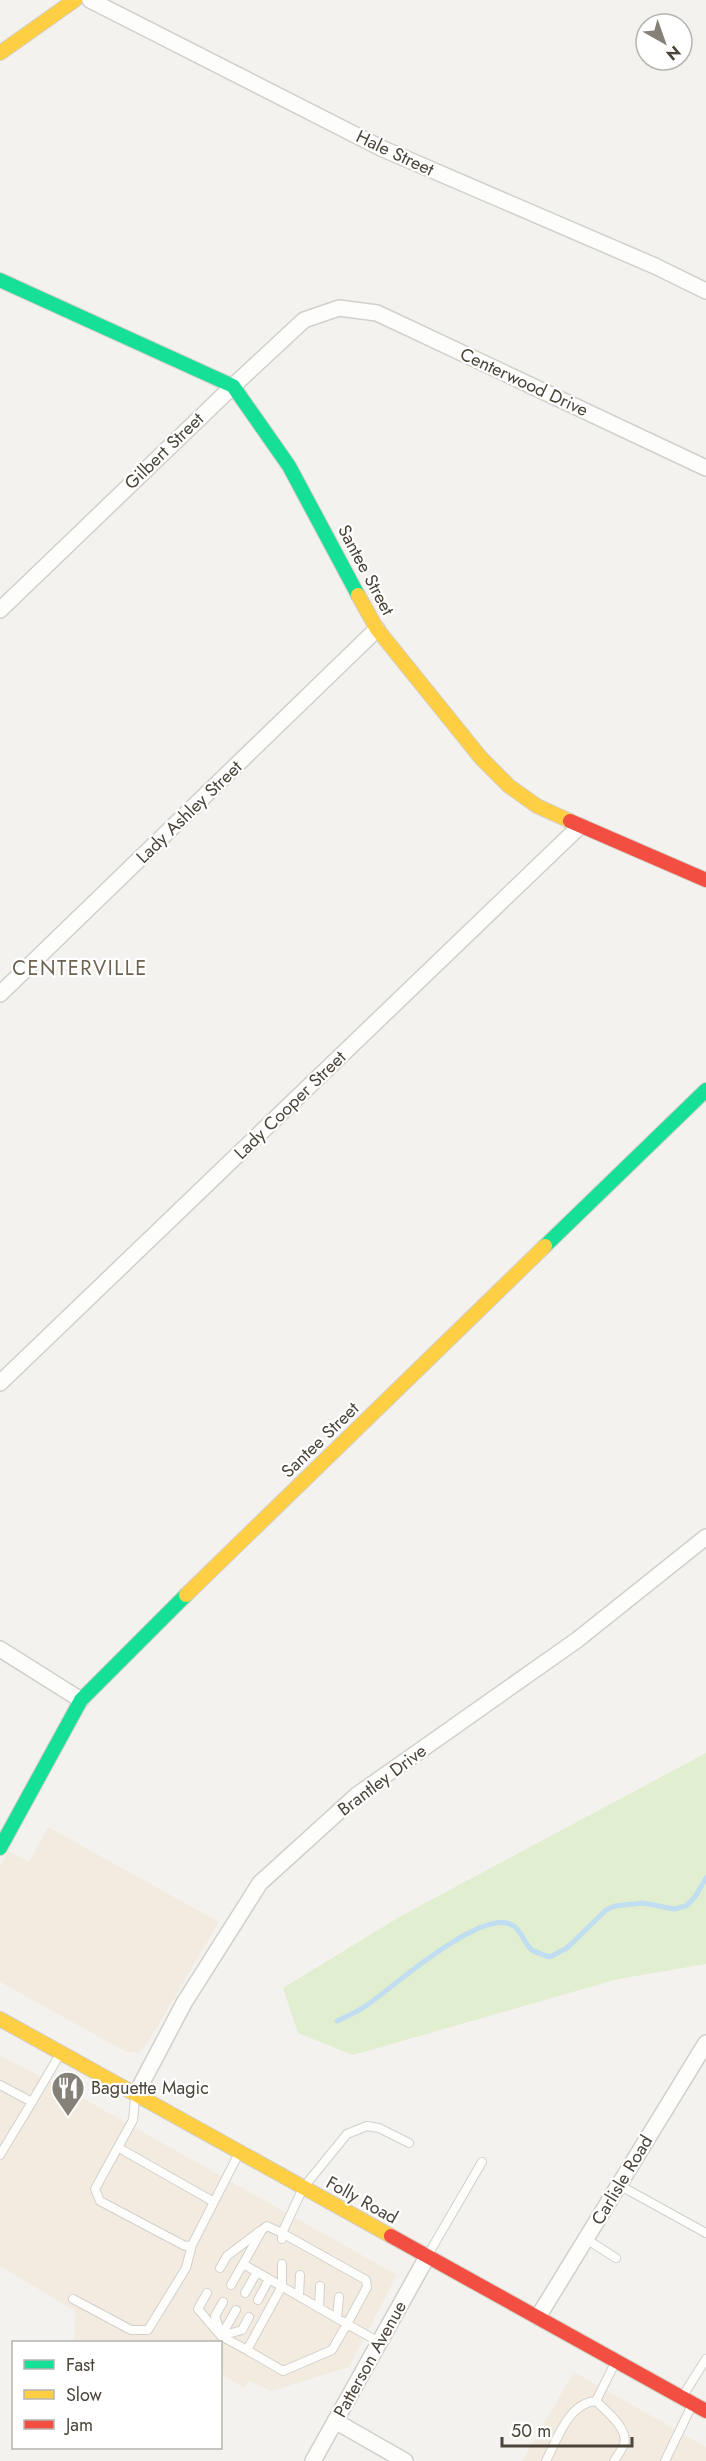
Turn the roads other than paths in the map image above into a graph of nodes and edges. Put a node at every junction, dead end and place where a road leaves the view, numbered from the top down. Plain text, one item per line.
1 (75, 0) edge
2 (90, 0) edge
3 (0, 53) edge
4 (0, 280) edge
5 (706, 291) edge
6 (339, 309) joint
7 (232, 386) junction
8 (706, 468) edge
9 (0, 610) edge
10 (377, 629) junction
11 (580, 826) junction
12 (706, 880) edge
13 (0, 994) edge
14 (706, 1090) edge
15 (0, 1383) edge
16 (706, 1537) edge
17 (0, 1649) edge
18 (81, 1700) junction
19 (0, 1848) edge
20 (0, 2019) edge
21 (706, 2043) edge
22 (61, 2053) junction
23 (0, 2085) edge
24 (136, 2094) junction
25 (32, 2102) junction
26 (409, 2143) dead end
27 (119, 2148) junction
28 (240, 2152) junction
29 (0, 2155) edge
30 (482, 2162) dead end
31 (619, 2185) junction
32 (303, 2188) junction
33 (214, 2202) junction
34 (262, 2230) junction
35 (706, 2234) edge
36 (282, 2236) junction
37 (586, 2239) junction
38 (192, 2245) junction
39 (427, 2257) junction
40 (616, 2258) dead end
41 (243, 2264) junction
42 (282, 2264) dead end
43 (220, 2268) dead end
44 (256, 2272) junction
45 (300, 2275) dead end
46 (269, 2279) junction
47 (231, 2285) dead end
48 (282, 2286) junction
49 (320, 2286) dead end
50 (207, 2293) dead end
51 (245, 2293) dead end
52 (299, 2296) junction
53 (339, 2297) dead end
54 (73, 2299) dead end
55 (258, 2300) dead end
56 (223, 2302) dead end
57 (320, 2308) junction
58 (236, 2310) dead end
59 (249, 2317) dead end
60 (538, 2317) junction
61 (337, 2318) junction
62 (347, 2324) junction
63 (221, 2336) junction
64 (379, 2342) junction
65 (247, 2350) junction
66 (706, 2359) edge
67 (616, 2361) junction
68 (596, 2401) junction
69 (687, 2401) junction
70 (706, 2411) edge
71 (335, 2421) junction
72 (313, 2461) edge
73 (405, 2461) edge
74 (546, 2461) edge
75 (614, 2461) edge
76 (665, 2461) edge

1 - 3 street
2 - 5 street, Hale Street
4 - 7 street, Santee Street
6 - 7 street, Gilbert Street
6 - 8 street, Centerwood Drive
7 - 9 street, Gilbert Street
7 - 10 street, Santee Street
10 - 11 street, Santee Street
10 - 13 street, Lady Ashley Street
11 - 12 street, Santee Street
11 - 15 street, Lady Cooper Street
14 - 18 street, Santee Street
16 - 24 street, Brantley Drive
17 - 18 street
18 - 19 street, Santee Street
20 - 22 street, Folly Road
21 - 31 street, Carlisle Road
22 - 24 street, Folly Road
22 - 25 lane
23 - 25 lane
24 - 27 lane
24 - 28 street, Folly Road
25 - 29 lane
26 - 32 lane
27 - 33 lane
27 - 38 lane
28 - 32 street, Folly Road
28 - 33 lane
30 - 39 lane
31 - 35 lane
31 - 37 street, Carlisle Road
32 - 36 lane
32 - 39 street, Folly Road
33 - 38 lane
34 - 36 lane
34 - 41 lane
34 - 43 lane
36 - 62 lane
37 - 40 lane
37 - 60 street, Carlisle Road
38 - 54 lane
39 - 60 street, Folly Road
39 - 64 street, Patterson Avenue
41 - 44 lane
41 - 47 lane
42 - 48 lane
44 - 46 lane
44 - 51 lane
45 - 52 lane
46 - 48 lane
46 - 55 lane
48 - 52 lane
48 - 65 lane
49 - 57 lane
50 - 63 lane
52 - 57 lane
53 - 61 lane
56 - 63 lane
57 - 61 lane
58 - 63 lane
59 - 63 lane
60 - 67 street, Folly Road
61 - 62 lane
62 - 64 lane
62 - 65 lane
63 - 65 lane
64 - 71 street, Patterson Avenue
66 - 69 lane
67 - 68 lane
67 - 69 street, Folly Road
68 - 74 lane
68 - 75 lane
69 - 70 street, Folly Road
69 - 76 lane
71 - 72 street, Patterson Avenue
71 - 73 street

